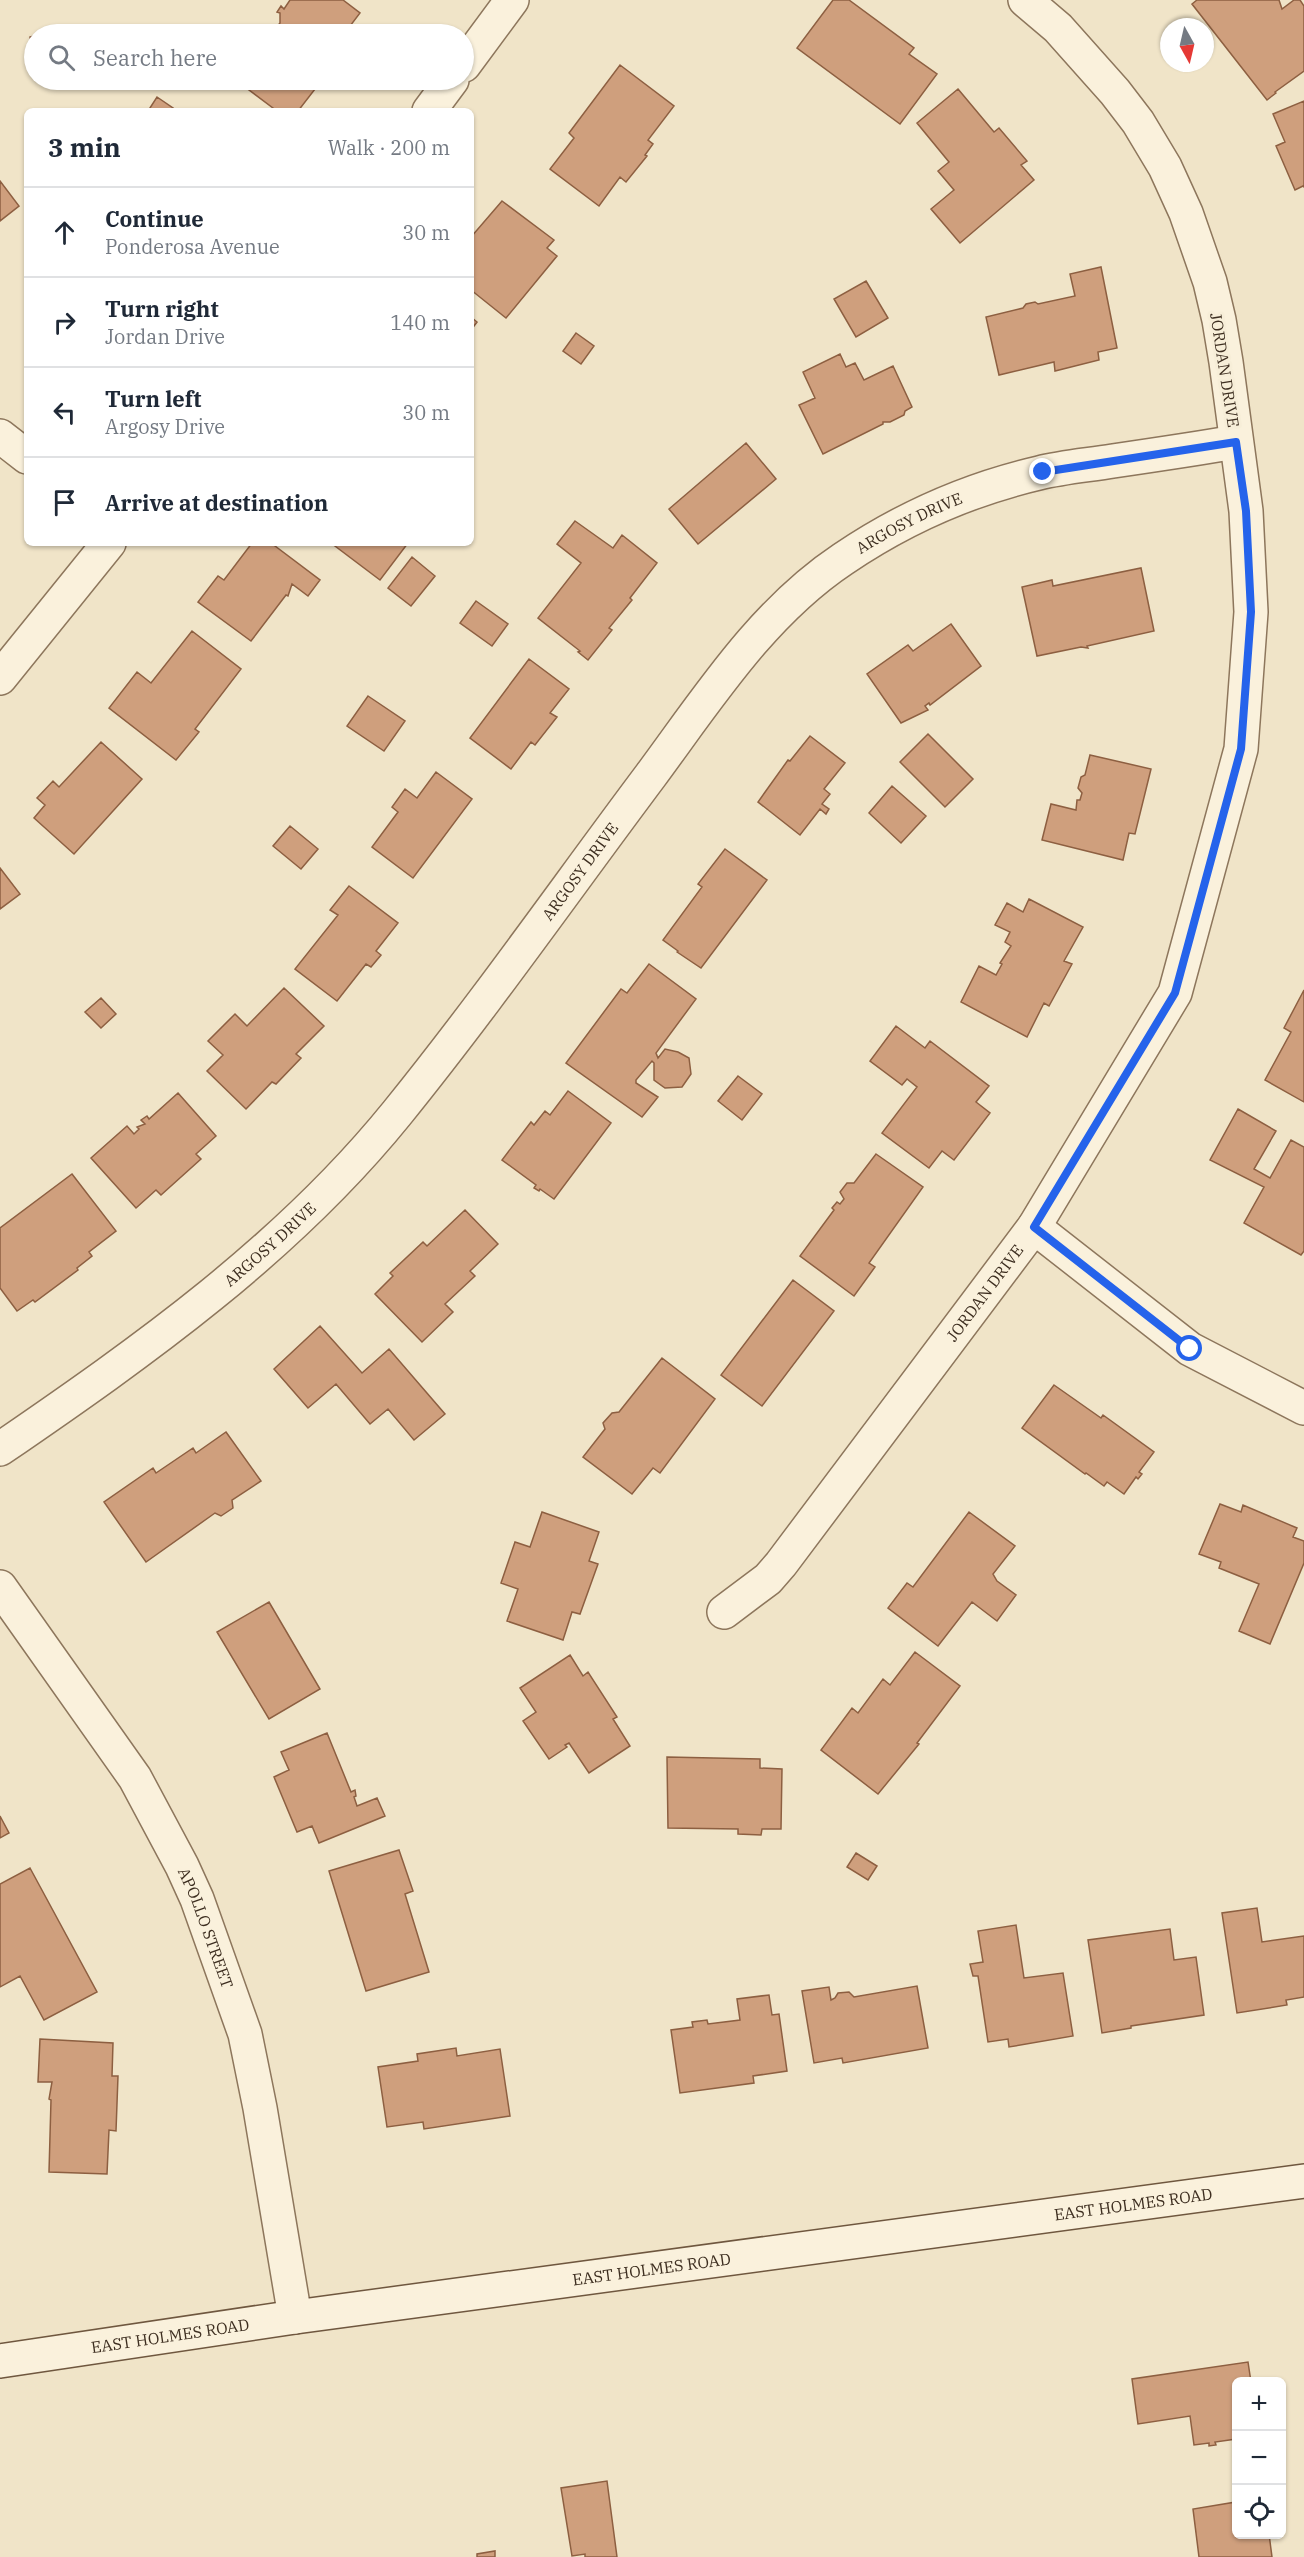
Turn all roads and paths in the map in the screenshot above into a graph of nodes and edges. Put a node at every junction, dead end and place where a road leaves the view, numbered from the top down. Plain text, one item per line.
1 (512, 0) edge
2 (1025, 0) edge
3 (474, 51) edge
4 (445, 90) edge
5 (431, 108) edge
6 (0, 436) edge
7 (1236, 442) junction
8 (24, 455) edge
9 (107, 546) edge
10 (0, 678) edge
11 (1034, 1227) junction
12 (1304, 1408) edge
13 (0, 1449) edge
14 (0, 1587) edge
15 (724, 1612) dead end
16 (1304, 2181) edge
17 (295, 2317) junction
18 (0, 2361) edge

1 - 3 street
2 - 7 street, JORDAN DRIVE
4 - 5 street
6 - 8 street
7 - 11 street, JORDAN DRIVE
7 - 13 street, ARGOSY DRIVE
9 - 10 street
11 - 12 street
11 - 15 street, JORDAN DRIVE
14 - 17 street, APOLLO STREET
16 - 17 street, EAST HOLMES ROAD
17 - 18 street, EAST HOLMES ROAD

